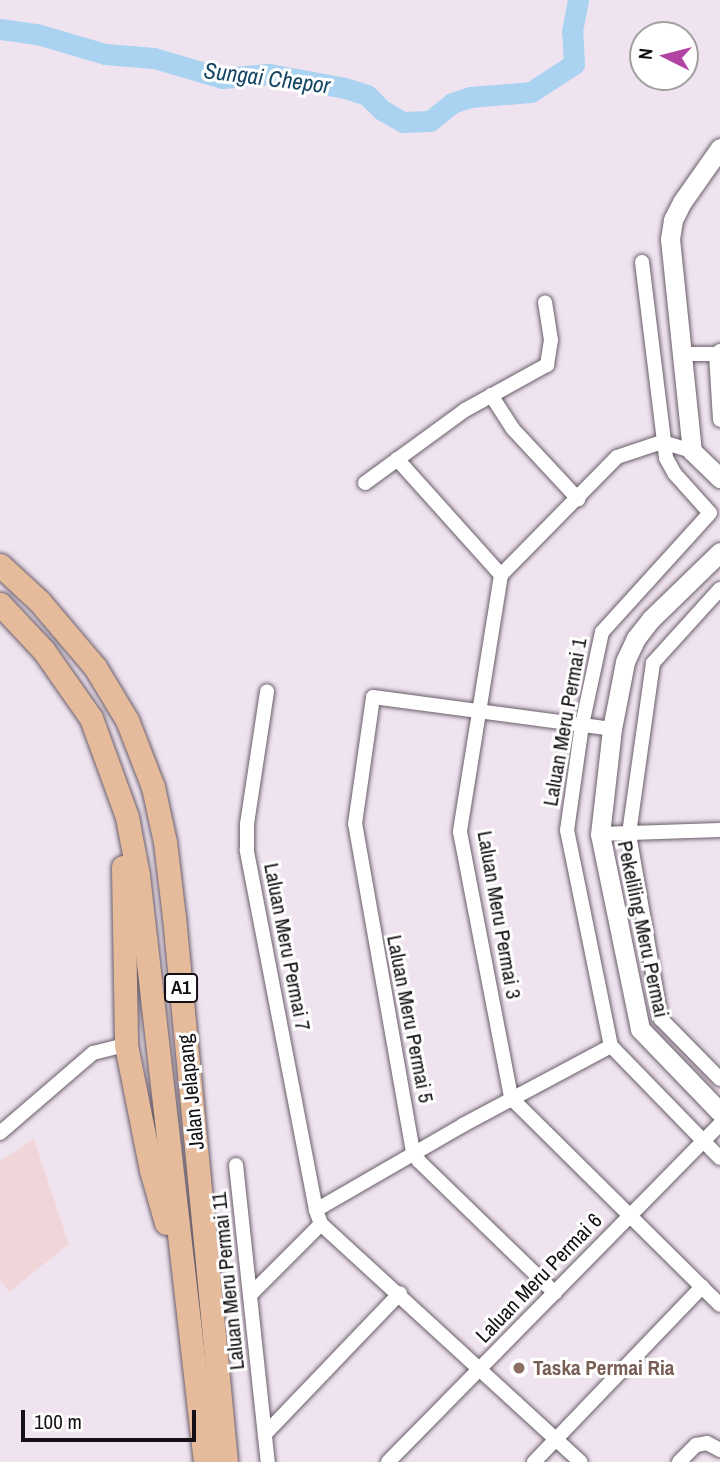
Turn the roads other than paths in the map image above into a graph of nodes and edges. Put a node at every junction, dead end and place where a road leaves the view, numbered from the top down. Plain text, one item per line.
1 (720, 149) edge
2 (642, 262) dead end
3 (545, 302) dead end
4 (718, 352) edge
5 (680, 354) junction
6 (491, 395) junction
7 (720, 420) edge
8 (662, 442) junction
9 (692, 451) junction
10 (397, 459) junction
11 (720, 478) edge
12 (365, 483) dead end
13 (578, 499) junction
14 (720, 552) edge
15 (0, 565) edge
16 (501, 575) junction
17 (720, 589) edge
18 (0, 604) edge
19 (267, 691) dead end
20 (478, 711) junction
21 (582, 725) junction
22 (612, 729) junction
23 (116, 780) junction
24 (720, 830) edge
25 (600, 834) junction
26 (629, 834) junction
27 (126, 1045) junction
28 (611, 1046) junction
29 (720, 1079) edge
30 (511, 1098) junction
31 (720, 1112) edge
32 (720, 1124) edge
33 (0, 1133) edge
34 (703, 1141) junction
35 (413, 1152) junction
36 (720, 1157) edge
37 (236, 1165) dead end
38 (319, 1217) junction
39 (628, 1217) junction
40 (183, 1281) junction
41 (702, 1287) junction
42 (400, 1293) junction
43 (555, 1293) junction
44 (251, 1294) junction
45 (720, 1305) edge
46 (480, 1368) junction
47 (265, 1434) junction
48 (556, 1439) junction
49 (720, 1450) edge
50 (205, 1462) edge
51 (226, 1462) edge
52 (268, 1462) edge
53 (388, 1462) edge
54 (534, 1462) edge
55 (580, 1462) edge
56 (679, 1462) edge

1 - 5 street
2 - 8 street, Laluan Meru Permai 1
3 - 6 street
4 - 5 street
4 - 7 street
5 - 9 street
6 - 10 street
6 - 13 street
8 - 9 street
8 - 13 street
8 - 21 street, Laluan Meru Permai 1
9 - 11 street
10 - 12 street
10 - 16 street
13 - 16 street
14 - 22 street, Pekeliling Meru Permai
15 - 51 main road, Jalan Jelapang / A1
16 - 20 street, Laluan Meru Permai 3
17 - 26 street
18 - 23 main road, Jalan Jelapang / A1
19 - 38 street, Laluan Meru Permai 7
20 - 21 street
20 - 30 street, Laluan Meru Permai 3
20 - 35 street, Laluan Meru Permai 5
21 - 22 street
21 - 28 street, Laluan Meru Permai 1
22 - 25 street, Pekeliling Meru Permai
23 - 27 main road
23 - 40 main road, Jalan Jelapang / A1
24 - 26 street
25 - 26 street
25 - 31 street, Pekeliling Meru Permai
26 - 29 street
27 - 33 street
27 - 40 main road
28 - 30 street
28 - 34 street
30 - 35 street
30 - 39 street
32 - 34 street, Laluan Meru Permai 6
34 - 36 street
34 - 39 street, Laluan Meru Permai 6
35 - 38 street
35 - 43 street
37 - 44 street, Laluan Meru Permai 11
38 - 42 street
38 - 44 street
39 - 41 street
39 - 43 street, Laluan Meru Permai 6
40 - 50 main road, Jalan Jelapang / A1
41 - 45 street
41 - 48 street
42 - 46 street
42 - 47 street
43 - 46 street, Laluan Meru Permai 6
44 - 47 street, Laluan Meru Permai 11
46 - 48 street
46 - 53 street, Laluan Meru Permai 6
47 - 52 street, Laluan Meru Permai 11
48 - 54 street
48 - 55 street
49 - 56 street

